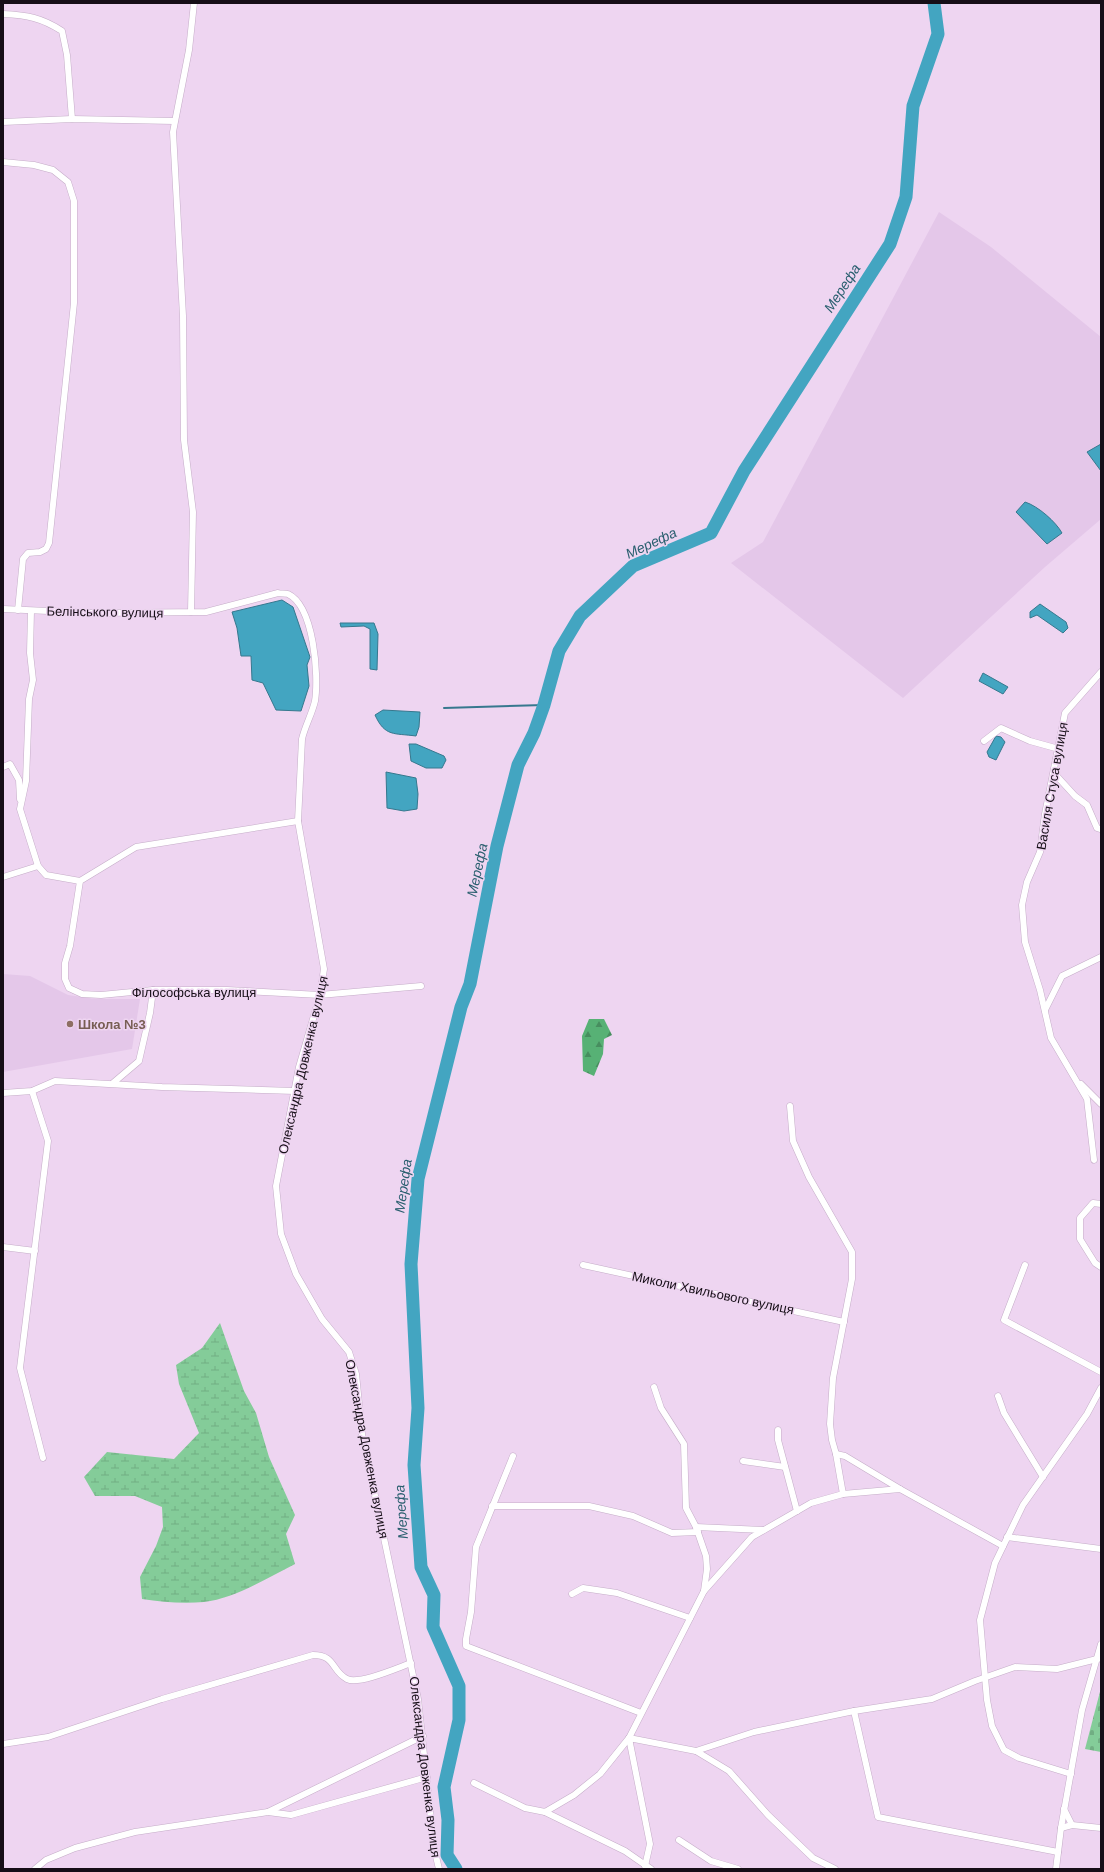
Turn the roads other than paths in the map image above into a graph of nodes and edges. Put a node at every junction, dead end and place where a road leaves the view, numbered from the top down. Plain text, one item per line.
1 (194, 3) edge
2 (3, 14) edge
3 (72, 119) junction
4 (3, 122) edge
5 (174, 122) junction
6 (3, 162) edge
7 (3, 609) edge
8 (18, 610) junction
9 (31, 611) junction
10 (191, 612) junction
11 (206, 612) joint
12 (1101, 672) edge
13 (984, 741) dead end
14 (1059, 749) junction
15 (3, 767) edge
16 (1054, 773) junction
17 (20, 809) junction
18 (298, 822) junction
19 (1100, 828) dead end
20 (38, 866) junction
21 (3, 877) edge
22 (80, 881) junction
23 (1101, 957) edge
24 (421, 986) dead end
25 (153, 990) junction
26 (320, 995) junction
27 (1045, 1010) junction
28 (1075, 1077) junction
29 (113, 1083) junction
30 (32, 1091) junction
31 (295, 1091) junction
32 (3, 1093) edge
33 (1101, 1104) edge
34 (790, 1106) dead end
35 (1094, 1160) dead end
36 (1101, 1204) edge
37 (3, 1247) edge
38 (35, 1251) junction
39 (583, 1264) dead end
40 (1025, 1265) dead end
41 (1101, 1266) edge
42 (844, 1322) junction
43 (1101, 1372) edge
44 (654, 1388) dead end
45 (1101, 1388) edge
46 (998, 1396) dead end
47 (778, 1430) dead end
48 (836, 1454) junction
49 (513, 1456) dead end
50 (43, 1458) dead end
51 (743, 1462) dead end
52 (785, 1467) junction
53 (1043, 1477) junction
54 (900, 1489) junction
55 (843, 1494) junction
56 (492, 1506) junction
57 (797, 1512) junction
58 (697, 1530) junction
59 (764, 1530) junction
60 (1007, 1537) junction
61 (1003, 1546) junction
62 (1101, 1549) edge
63 (704, 1591) junction
64 (572, 1594) dead end
65 (690, 1618) junction
66 (1101, 1644) edge
67 (1099, 1658) edge
68 (411, 1663) junction
69 (985, 1677) junction
70 (854, 1711) junction
71 (641, 1714) junction
72 (423, 1736) junction
73 (629, 1738) junction
74 (3, 1744) edge
75 (696, 1751) junction
76 (1071, 1774) junction
77 (427, 1777) junction
78 (474, 1783) dead end
79 (1064, 1809) junction
80 (268, 1812) junction
81 (545, 1812) junction
82 (1072, 1825) junction
83 (1061, 1828) junction
84 (1101, 1828) edge
85 (679, 1840) dead end
86 (1058, 1852) junction
87 (648, 1868) edge
88 (35, 1869) edge
89 (438, 1869) edge
90 (738, 1869) edge
91 (835, 1869) edge
92 (1056, 1869) edge

1 - 5 street
2 - 3 street
3 - 4 street
3 - 5 street
5 - 10 street
6 - 8 street
7 - 8 street, Белінського вулиця
8 - 9 street, Белінського вулиця
9 - 10 street, Белінського вулиця
9 - 17 street
10 - 11 street, Белінського вулиця
11 - 18 street, Олександра Довженка вулиця
12 - 14 street, Василя Стуса вулиця
13 - 14 street
14 - 16 street, Василя Стуса вулиця
15 - 17 street
16 - 19 street
16 - 27 street, Василя Стуса вулиця
17 - 20 street
18 - 22 street
18 - 26 street, Олександра Довженка вулиця
20 - 21 street
20 - 22 street
22 - 25 street, Філософська вулиця
23 - 27 street
24 - 26 street, Філософська вулиця
25 - 26 street, Філософська вулиця
25 - 29 street
26 - 31 street, Олександра Довженка вулиця
27 - 28 street, Василя Стуса вулиця
28 - 33 street
28 - 35 street, Василя Стуса вулиця
29 - 30 street
29 - 31 street
30 - 32 street
30 - 38 street
31 - 68 street, Олександра Довженка вулиця
34 - 42 street
36 - 41 street
37 - 38 street
38 - 50 street
39 - 42 street, Миколи Хвильового вулиця
40 - 43 street
42 - 48 street
44 - 58 street
45 - 53 street
46 - 53 street
47 - 52 street
48 - 54 street
48 - 55 street
49 - 56 street
51 - 52 street
52 - 57 street
53 - 60 street
54 - 55 street
54 - 61 street
55 - 57 street
56 - 58 street
56 - 71 street
57 - 59 street
58 - 59 street
58 - 63 street
59 - 63 street
60 - 61 street
60 - 62 street
61 - 69 street
63 - 65 street
64 - 65 street
65 - 71 street
66 - 67 street
67 - 69 street
67 - 76 street
68 - 72 street, Олександра Довженка вулиця
68 - 74 street
69 - 70 street
69 - 76 street
70 - 75 street
70 - 86 street
71 - 73 street
72 - 77 street, Олександра Довженка вулиця
72 - 80 street
73 - 75 street
73 - 81 street
73 - 87 street
75 - 91 street
76 - 79 street
77 - 80 street
77 - 89 street, Олександра Довженка вулиця
78 - 81 street
79 - 82 street
79 - 83 street
80 - 88 street
81 - 87 street
82 - 83 street
82 - 84 street
83 - 86 street
85 - 90 street
86 - 92 street

